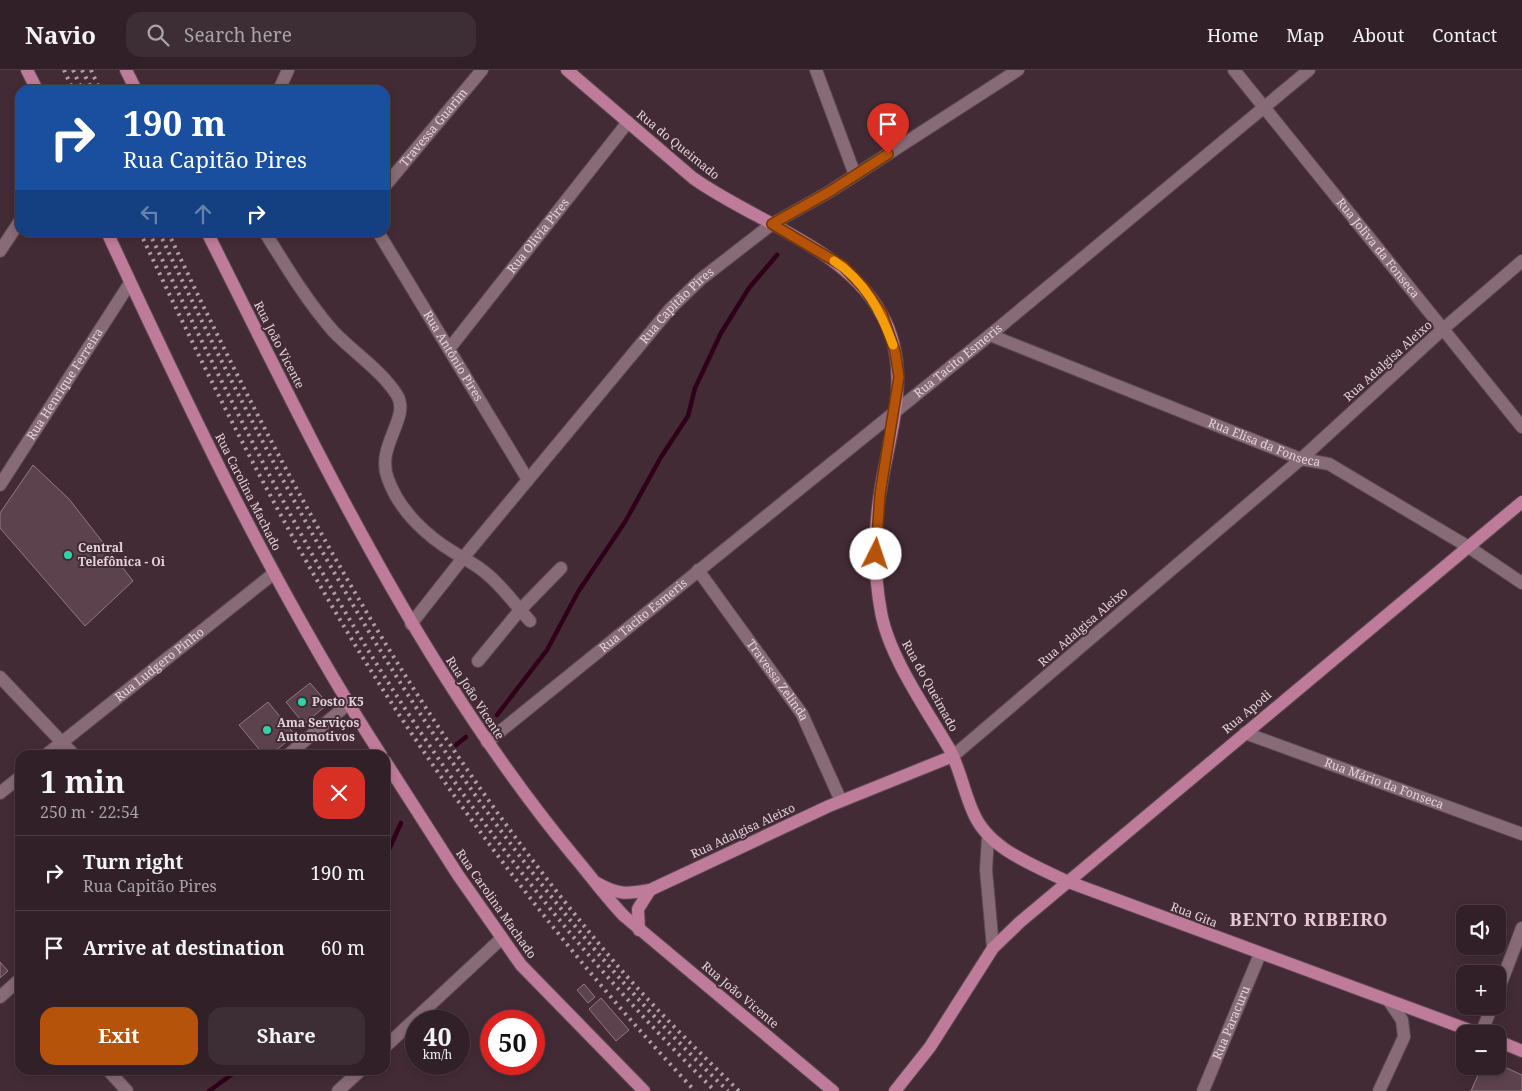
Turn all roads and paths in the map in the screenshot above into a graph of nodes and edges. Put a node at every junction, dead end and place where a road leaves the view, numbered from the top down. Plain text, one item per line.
1 (27, 70) edge
2 (126, 70) edge
3 (288, 70) edge
4 (482, 70) edge
5 (567, 70) edge
6 (816, 70) edge
7 (1018, 70) edge
8 (1234, 70) edge
9 (1309, 70) edge
10 (34, 85) edge
11 (134, 85) edge
12 (283, 85) edge
13 (1265, 109) junction
14 (628, 122) junction
15 (855, 175) junction
16 (390, 180) edge
17 (772, 224) junction
18 (15, 229) edge
19 (109, 237) edge
20 (210, 237) edge
21 (268, 237) edge
22 (381, 237) edge
23 (0, 251) edge
24 (1522, 262) edge
25 (130, 283) junction
26 (1443, 329) junction
27 (990, 335) junction
28 (449, 349) junction
29 (894, 412) junction
30 (1522, 427) edge
31 (1301, 458) junction
32 (528, 480) junction
33 (0, 485) edge
34 (1522, 502) edge
35 (1468, 546) junction
36 (463, 558) junction
37 (561, 568) dead end
38 (698, 570) junction
39 (274, 574) junction
40 (1522, 583) edge
41 (520, 610) junction
42 (530, 621) dead end
43 (411, 624) junction
44 (478, 661) dead end
45 (0, 677) edge
46 (348, 704) junction
47 (1244, 732) junction
48 (62, 742) junction
49 (488, 742) junction
50 (52, 750) edge
51 (69, 750) edge
52 (294, 750) edge
53 (378, 750) edge
54 (953, 756) junction
55 (390, 769) edge
56 (15, 781) edge
57 (0, 793) edge
58 (841, 801) junction
59 (1522, 834) edge
60 (988, 836) junction
61 (1066, 881) junction
62 (596, 882) junction
63 (650, 890) junction
64 (1522, 928) edge
65 (639, 930) junction
66 (501, 939) junction
67 (993, 948) junction
68 (1260, 954) junction
69 (1506, 970) edge
70 (15, 984) edge
71 (0, 997) edge
72 (1389, 1001) junction
73 (1456, 1025) edge
74 (390, 1042) edge
75 (1506, 1044) edge
76 (1522, 1051) edge
77 (112, 1075) edge
78 (356, 1075) edge
79 (126, 1091) edge
80 (338, 1091) edge
81 (644, 1091) edge
82 (833, 1091) edge
83 (895, 1091) edge
84 (1202, 1091) edge
85 (1379, 1091) edge

1 - 10 main road
2 - 11 main road
3 - 12 street
4 - 16 street, Travessa Guarim
5 - 14 main road, Rua do Queimado
6 - 15 street
7 - 15 street, Rua Capitão Pires
8 - 13 street, Rua Joliva da Fonseca
9 - 13 street, Rua Tacito Esmeris
13 - 26 street, Rua Joliva da Fonseca
13 - 27 street, Rua Tacito Esmeris
14 - 17 main road, Rua do Queimado
14 - 28 street, Rua Olivia Pires
15 - 17 street, Rua Capitão Pires
17 - 29 main road, Rua do Queimado
17 - 32 street, Rua Capitão Pires
18 - 23 street
19 - 25 main road, Rua Carolina Machado
20 - 43 main road, Rua João Vicente
21 - 36 street
22 - 28 street, Rua Antônio Pires
24 - 26 street, Rua Adalgisa Aleixo
25 - 33 street, Rua Henrique Ferreira
25 - 39 main road, Rua Carolina Machado
26 - 30 street, Rua Joliva da Fonseca
26 - 31 street, Rua Adalgisa Aleixo
27 - 29 street, Rua Tacito Esmeris
27 - 31 street, Rua Elisa da Fonseca
28 - 32 street, Rua Antônio Pires
29 - 38 street, Rua Tacito Esmeris
29 - 54 main road, Rua do Queimado
31 - 35 street, Rua Elisa da Fonseca
31 - 54 street, Rua Adalgisa Aleixo
32 - 36 street, Rua Capitão Pires
34 - 35 main road, Rua Apodi
35 - 40 street, Rua Elisa da Fonseca
35 - 47 main road, Rua Apodi
36 - 41 street
36 - 43 street, Rua Capitão Pires
37 - 41 street
38 - 49 street, Rua Tacito Esmeris
38 - 58 street, Travessa Zelinda
39 - 46 main road, Rua Carolina Machado
39 - 48 street, Rua Ludgero Pinho
41 - 42 street
41 - 44 street
43 - 49 main road, Rua João Vicente
45 - 48 street
46 - 52 street
46 - 53 main road, Rua Carolina Machado
47 - 59 street, Rua Mário da Fonseca
47 - 61 main road, Rua Apodi
48 - 50 street, Rua Ludgero Pinho
48 - 51 street
49 - 62 main road, Rua João Vicente
54 - 58 main road, Rua Adalgisa Aleixo
54 - 60 main road, Rua Gita
55 - 66 main road, Rua Carolina Machado
56 - 57 street
58 - 63 main road, Rua Adalgisa Aleixo
60 - 61 main road, Rua Gita
60 - 67 street
61 - 67 main road, Rua Apodi
61 - 68 main road, Rua Gita
62 - 63 main road, Rua Adalgisa Aleixo
62 - 65 main road, Rua João Vicente
63 - 65 main road
64 - 69 street
65 - 82 main road, Rua João Vicente
66 - 74 street
66 - 81 main road, Rua Carolina Machado
67 - 83 main road
68 - 72 main road, Rua Gita
68 - 84 street, Rua Paracuru
70 - 71 street
72 - 73 main road, Rua Gita
72 - 85 street
75 - 76 main road
77 - 79 street
78 - 80 street

